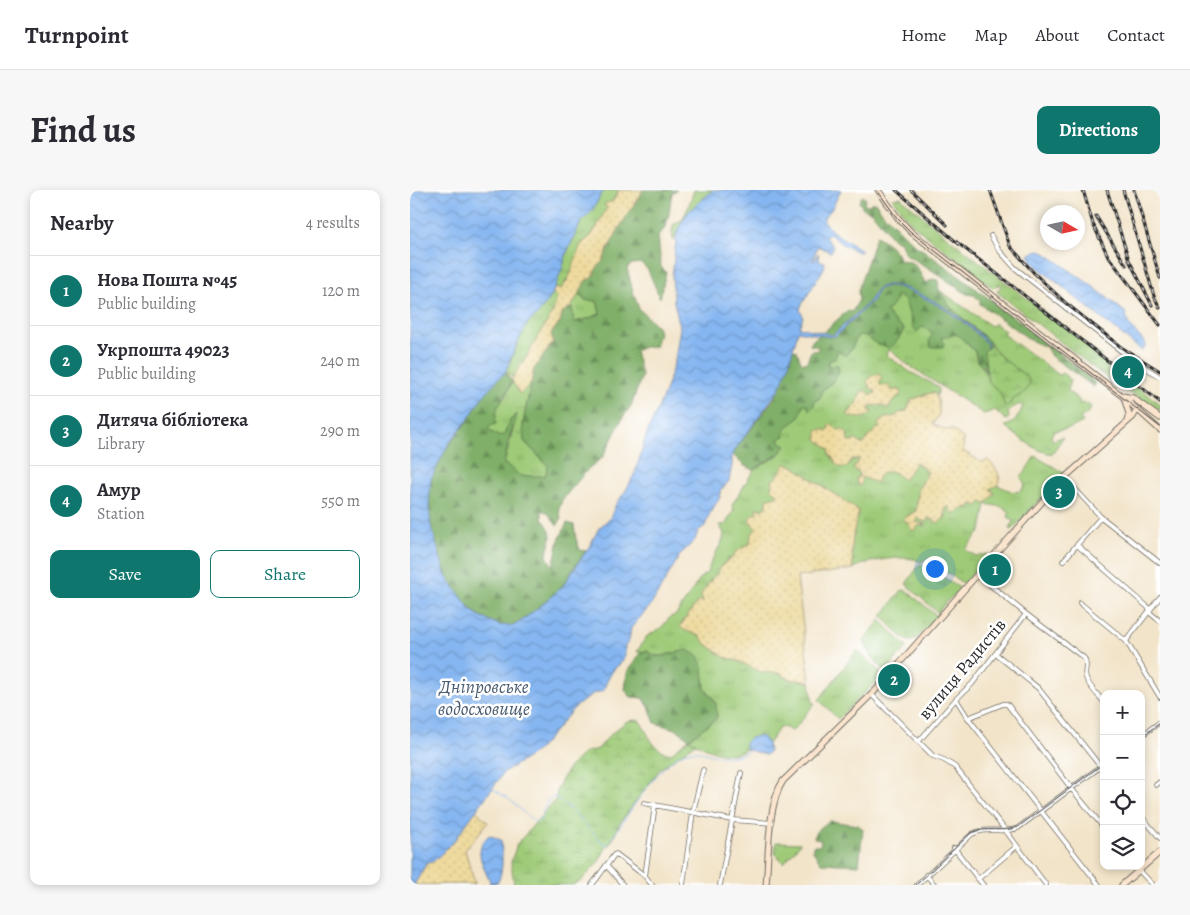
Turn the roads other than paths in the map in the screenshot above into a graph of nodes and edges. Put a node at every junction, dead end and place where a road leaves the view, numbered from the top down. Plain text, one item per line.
1 (878, 190) edge
2 (990, 236) dead end
3 (1160, 377) edge
4 (1122, 396) junction
5 (1133, 398) junction
6 (1137, 410) junction
7 (1150, 410) junction
8 (1160, 418) edge
9 (1130, 419) junction
10 (1146, 419) junction
11 (1160, 430) edge
12 (1065, 478) junction
13 (1101, 516) junction
14 (1077, 545) junction
15 (1063, 561) dead end
16 (1160, 563) edge
17 (978, 575) junction
18 (1160, 597) edge
19 (1080, 603) dead end
20 (1150, 609) junction
21 (1026, 614) junction
22 (1159, 619) edge
23 (1126, 641) junction
24 (996, 654) junction
25 (872, 695) junction
26 (1100, 697) edge
27 (1160, 697) edge
28 (956, 699) junction
29 (968, 718) junction
30 (1160, 722) edge
31 (1142, 735) edge
32 (919, 741) junction
33 (1100, 763) edge
34 (1100, 767) edge
35 (703, 770) dead end
36 (742, 773) dead end
37 (1160, 782) edge
38 (1156, 785) dead end
39 (1071, 789) junction
40 (644, 803) dead end
41 (655, 805) junction
42 (1042, 811) junction
43 (693, 812) junction
44 (732, 820) junction
45 (1145, 821) edge
46 (772, 823) junction
47 (1101, 825) edge
48 (1006, 831) junction
49 (1160, 838) edge
50 (1017, 846) junction
51 (954, 849) junction
52 (1160, 852) edge
53 (1145, 862) edge
54 (606, 865) junction
55 (1135, 870) edge
56 (1139, 870) edge
57 (927, 875) junction
58 (645, 876) junction
59 (978, 879) junction
60 (1044, 884) edge
61 (592, 885) edge
62 (624, 885) edge
63 (652, 885) edge
64 (683, 885) edge
65 (720, 885) edge
66 (766, 885) edge
67 (917, 885) edge
68 (935, 885) edge
69 (983, 885) edge
70 (1099, 885) edge
71 (1122, 885) edge
72 (1153, 885) edge

1 - 4 main road
2 - 3 street
4 - 5 main road
4 - 6 main road
4 - 9 main road
5 - 6 main road
5 - 7 main road
6 - 7 main road
6 - 9 main road
6 - 10 main road
7 - 8 main road
9 - 10 main road
9 - 12 main road
10 - 11 main road
12 - 13 street
12 - 17 main road
13 - 14 street
13 - 16 street
14 - 15 street
14 - 20 street
17 - 21 street
17 - 25 main road
18 - 20 street
19 - 23 street
20 - 22 street
20 - 23 street
21 - 24 street, вулиця Радистів
21 - 26 street
23 - 27 street
24 - 28 street, вулиця Радистів
24 - 33 street
25 - 32 street
25 - 46 main road
28 - 29 street
28 - 32 street, вулиця Радистів
29 - 39 street
29 - 42 street
30 - 31 street
32 - 48 street
34 - 39 street
35 - 43 street
36 - 44 street
37 - 38 street
39 - 42 street
39 - 47 street
40 - 41 street
41 - 43 street
41 - 58 street
42 - 48 street
42 - 70 street
43 - 44 street
43 - 64 street
44 - 46 street
44 - 65 street
45 - 49 street
46 - 66 main road
48 - 50 street
48 - 51 street
50 - 59 street
50 - 60 street
51 - 57 street
51 - 59 street
52 - 53 main road
54 - 58 street
54 - 61 street
54 - 62 street
55 - 71 main road
56 - 72 street
57 - 67 street
57 - 68 street
58 - 63 street
59 - 69 street

